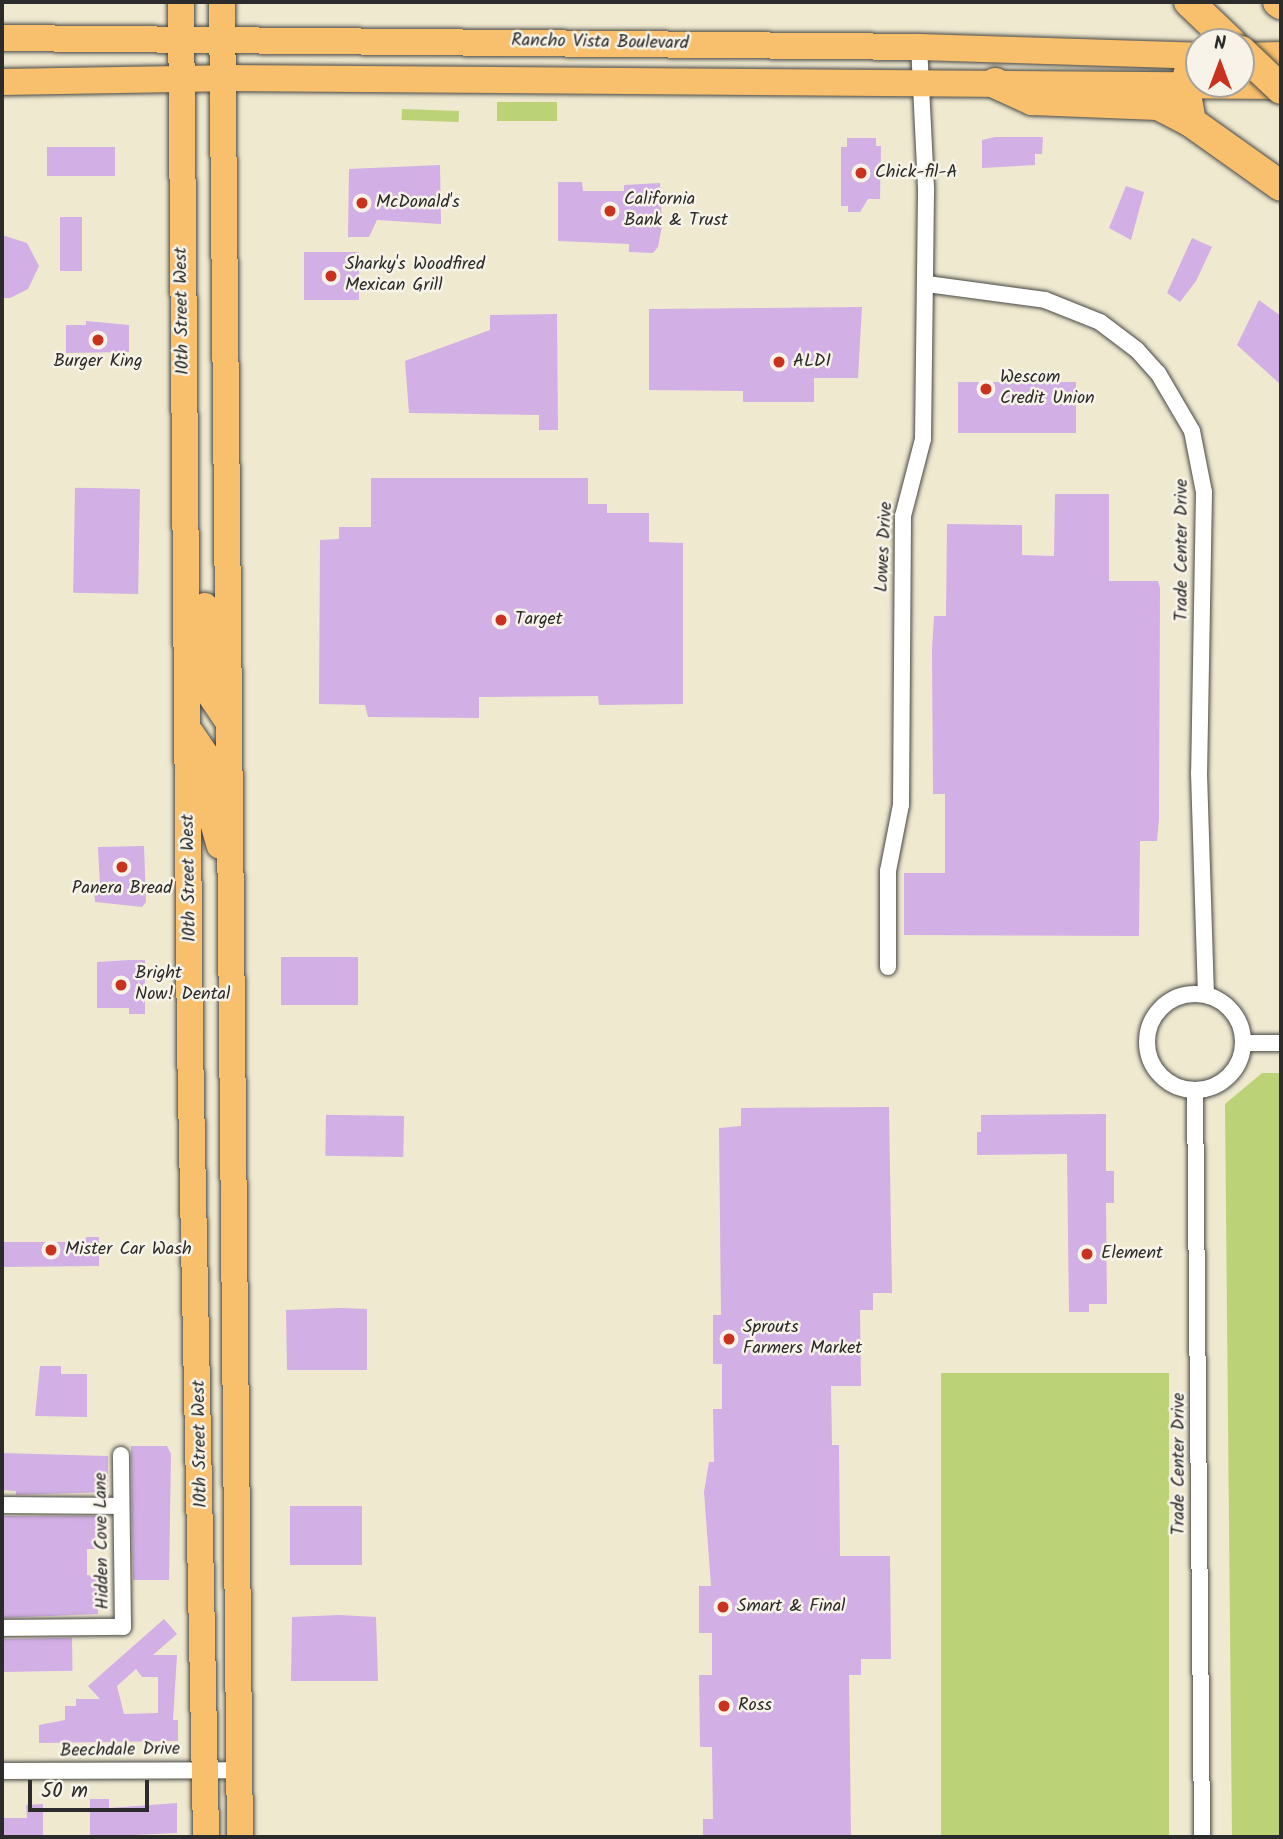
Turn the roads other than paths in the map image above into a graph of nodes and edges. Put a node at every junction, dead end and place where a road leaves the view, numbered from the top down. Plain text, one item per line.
1 (181, 2) edge
2 (222, 2) edge
3 (1188, 2) edge
4 (1216, 28) edge
5 (2, 38) edge
6 (222, 38) junction
7 (180, 39) junction
8 (919, 47) junction
9 (1255, 54) edge
10 (1281, 55) edge
11 (1185, 56) edge
12 (1255, 65) edge
13 (1185, 74) edge
14 (222, 78) junction
15 (180, 79) junction
16 (921, 81) junction
17 (2, 82) edge
18 (995, 83) junction
19 (1255, 83) edge
20 (1281, 87) edge
21 (1192, 98) edge
22 (1191, 122) junction
23 (1281, 186) edge
24 (927, 284) junction
25 (185, 495) junction
26 (227, 720) junction
27 (188, 727) junction
28 (229, 870) junction
29 (888, 967) dead end
30 (1206, 994) junction
31 (1245, 1043) junction
32 (1281, 1043) edge
33 (1195, 1090) junction
34 (121, 1455) dead end
35 (2, 1505) edge
36 (121, 1506) junction
37 (2, 1628) edge
38 (206, 1769) junction
39 (239, 1769) junction
40 (2, 1771) edge
41 (206, 1837) edge
42 (240, 1837) edge
43 (1202, 1837) edge

1 - 7 main road, 10th Street West
2 - 6 main road, 10th Street West
3 - 4 highway
5 - 7 main road, Rancho Vista Boulevard
6 - 7 main road, Rancho Vista Boulevard
6 - 8 main road, Rancho Vista Boulevard
6 - 14 main road, 10th Street West
7 - 15 main road, 10th Street West
8 - 11 main road, Rancho Vista Boulevard
8 - 16 street, Lowes Drive
9 - 10 main road
12 - 20 highway, bridge
13 - 18 main road, Rancho Vista Boulevard
14 - 15 main road, Rancho Vista Boulevard
14 - 16 main road, Rancho Vista Boulevard
14 - 26 main road, 10th Street West
15 - 17 main road, Rancho Vista Boulevard
15 - 25 main road, 10th Street West
16 - 18 main road, Rancho Vista Boulevard
16 - 24 street, Lowes Drive
18 - 22 highway
19 - 20 main road, Rancho Vista Boulevard
21 - 22 highway
22 - 23 highway
24 - 29 street, Lowes Drive
24 - 30 street, Trade Center Drive
25 - 26 main road
25 - 27 main road, 10th Street West
26 - 28 main road, 10th Street West
27 - 28 main road
27 - 38 main road, 10th Street West
28 - 39 main road, 10th Street West
30 - 31 street
30 - 33 street
31 - 32 street
31 - 33 street
33 - 43 street, Trade Center Drive
34 - 36 street, Hidden Cove Lane
35 - 36 street
36 - 37 street, Hidden Cove Lane
38 - 39 street, Beechdale Drive
38 - 40 street, Beechdale Drive
38 - 41 main road, 10th Street West
39 - 42 main road, 10th Street West

